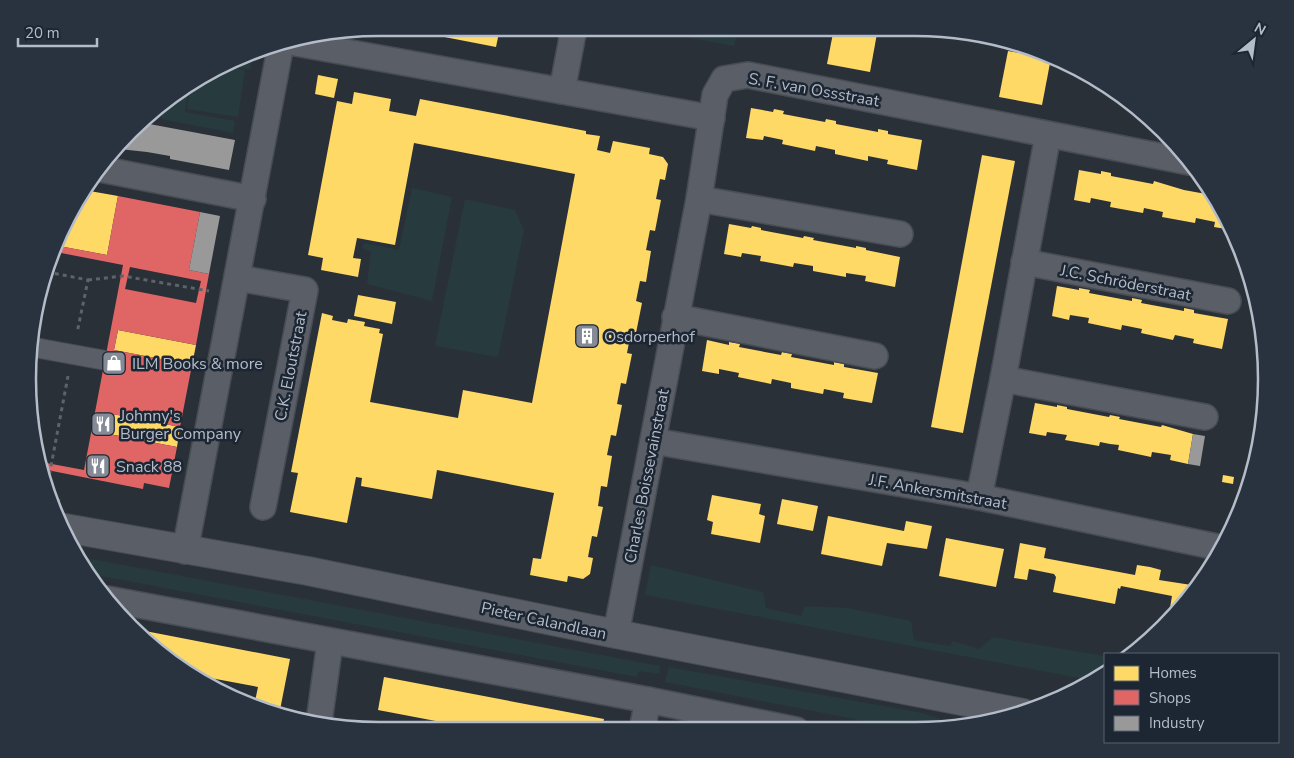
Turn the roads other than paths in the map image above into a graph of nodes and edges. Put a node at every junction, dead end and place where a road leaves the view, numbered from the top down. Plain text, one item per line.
1 (572, 36) edge
2 (305, 45) edge
3 (280, 51) edge
4 (562, 91) junction
5 (712, 118) junction
6 (1048, 135) junction
7 (1179, 160) edge
8 (107, 170) edge
9 (699, 198) junction
10 (253, 199) junction
11 (900, 234) dead end
12 (1024, 262) junction
13 (237, 287) junction
14 (1228, 301) dead end
15 (676, 317) junction
16 (38, 348) edge
17 (875, 356) dead end
18 (103, 360) dead end
19 (1003, 379) junction
20 (1205, 417) dead end
21 (653, 441) junction
22 (979, 497) junction
23 (263, 507) dead end
24 (71, 529) edge
25 (1214, 546) edge
26 (185, 551) junction
27 (118, 601) edge
28 (616, 634) junction
29 (330, 642) junction
30 (648, 700) junction
31 (1005, 710) edge
32 (320, 716) edge
33 (644, 722) edge
34 (757, 722) edge

1 - 4 street
2 - 4 street
3 - 10 street
4 - 5 street
5 - 6 street, S. F. van Ossstraat
5 - 9 street, Charles Boissevainstraat
6 - 7 street, S. F. van Ossstraat
6 - 12 street
8 - 10 street
9 - 11 street
9 - 15 street, Charles Boissevainstraat
10 - 13 street
12 - 14 street, J.C. Schröderstraat
12 - 19 street
13 - 23 street, C.K. Eloutstraat
13 - 26 street
15 - 17 street
15 - 21 street, Charles Boissevainstraat
16 - 18 street
19 - 20 street
19 - 22 street
21 - 22 street, J.F. Ankersmitstraat
21 - 28 street, Charles Boissevainstraat
22 - 25 street, J.F. Ankersmitstraat
24 - 26 street, Pieter Calandlaan
26 - 28 street, Pieter Calandlaan
27 - 29 street
28 - 31 street, Pieter Calandlaan
29 - 30 street
29 - 32 street
30 - 33 street
30 - 34 street

